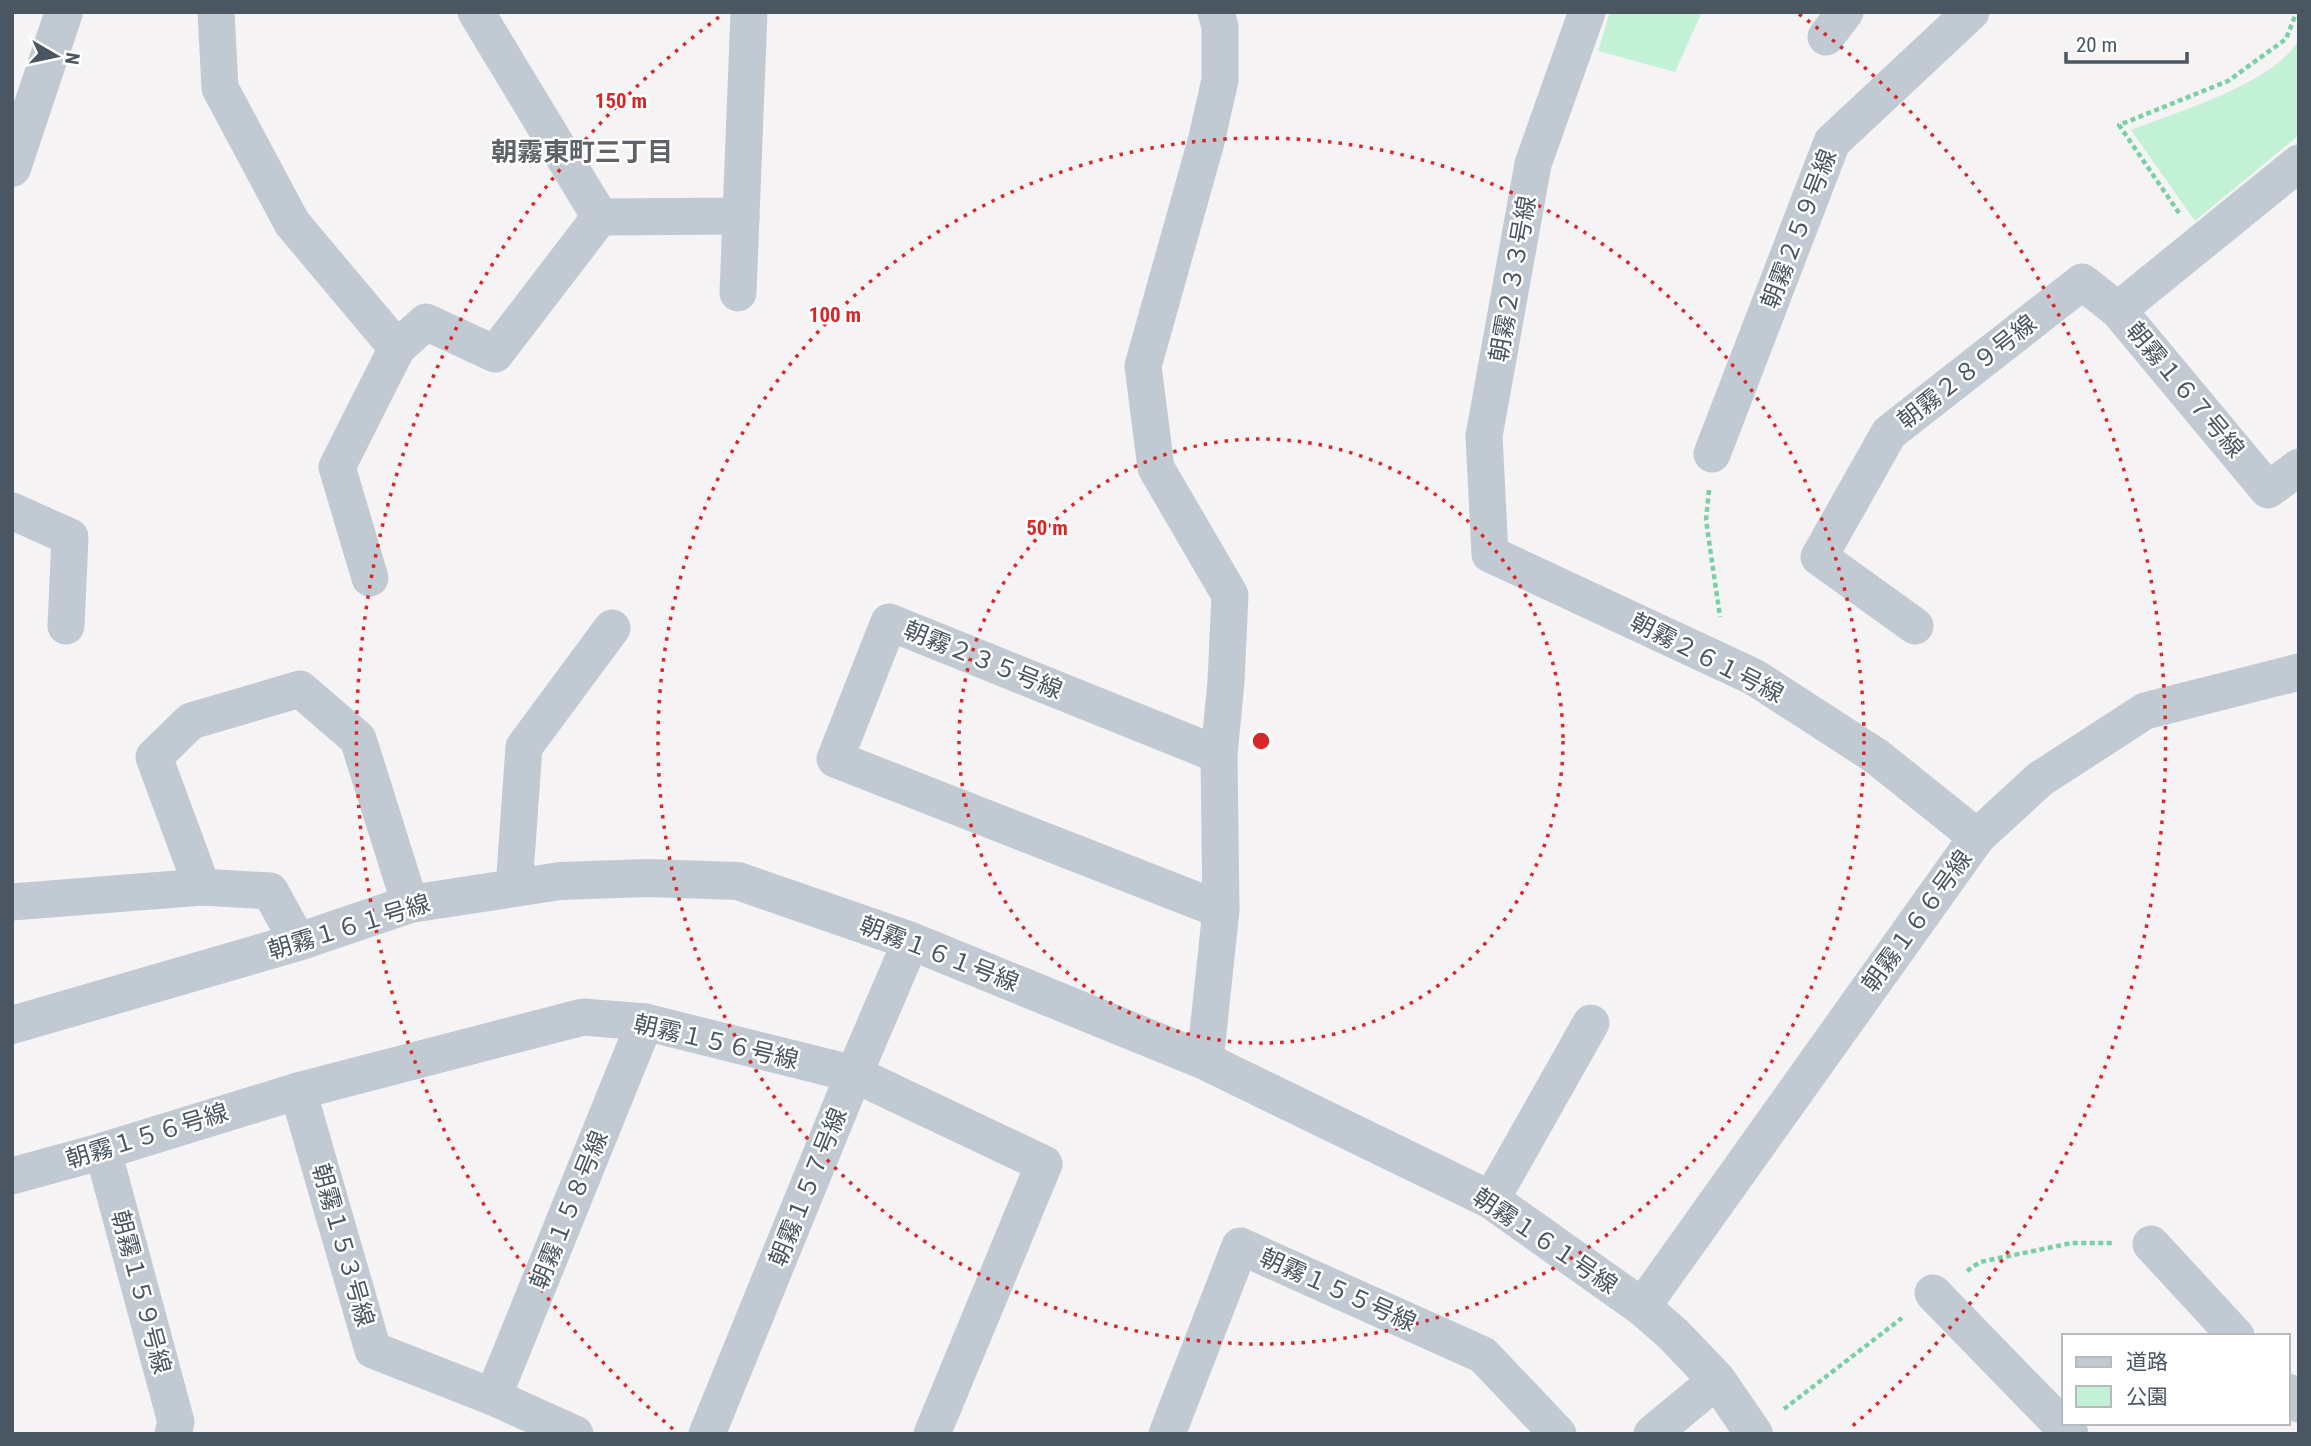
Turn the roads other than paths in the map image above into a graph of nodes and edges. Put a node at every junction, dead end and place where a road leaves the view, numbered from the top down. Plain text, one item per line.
1 (64, 12) edge
2 (216, 12) edge
3 (476, 12) edge
4 (749, 12) edge
5 (1216, 12) edge
6 (1587, 12) edge
7 (1971, 12) edge
8 (2299, 163) edge
9 (12, 168) edge
10 (741, 216) junction
11 (600, 217) junction
12 (738, 293) dead end
13 (2118, 310) junction
14 (397, 348) junction
15 (1712, 454) road end
16 (2299, 467) edge
17 (12, 511) edge
18 (1490, 554) joint
19 (370, 578) dead end
20 (66, 626) dead end
21 (1915, 626) dead end
22 (612, 628) dead end
23 (2299, 672) edge
24 (1219, 755) junction
25 (1977, 837) junction
26 (202, 887) junction
27 (514, 888) junction
28 (12, 902) edge
29 (410, 904) junction
30 (1221, 910) junction
31 (911, 941) junction
32 (299, 942) junction
33 (645, 1022) junction
34 (1591, 1023) dead end
35 (12, 1025) edge
36 (1205, 1061) junction
37 (854, 1074) junction
38 (298, 1091) junction
39 (103, 1151) junction
40 (12, 1176) edge
41 (1491, 1200) junction
42 (2151, 1244) road end
43 (1933, 1293) road end
44 (1642, 1307) junction
45 (2234, 1334) edge
46 (1717, 1380) junction
47 (493, 1397) junction
48 (1754, 1433) edge
49 (173, 1434) edge
50 (575, 1434) edge
51 (707, 1434) edge
52 (932, 1434) edge
53 (1167, 1434) edge
54 (1558, 1434) edge
55 (1652, 1434) edge
56 (2070, 1434) edge

1 - 9 street
2 - 14 street
3 - 11 street
4 - 10 street
5 - 24 street
6 - 18 street, 朝霧２３３号線
7 - 15 street, 朝霧２５９号線
8 - 13 street, 朝霧１６７号線
10 - 11 street
10 - 12 street
11 - 14 street
13 - 16 street, 朝霧１６７号線
13 - 21 street, 朝霧２８９号線
14 - 19 street
17 - 20 street
18 - 25 street, 朝霧２６１号線
22 - 27 street
23 - 25 street, 朝霧１６６号線
24 - 30 street
24 - 30 street, 朝霧２３５号線
25 - 44 street, 朝霧１６６号線
26 - 28 street
26 - 29 street
26 - 32 street
27 - 29 street, 朝霧１６１号線
27 - 31 street, 朝霧１６１号線
29 - 32 street, 朝霧１６１号線
30 - 36 street
31 - 36 street, 朝霧１６１号線
31 - 37 street, 朝霧１５７号線
32 - 35 street, 朝霧１６１号線
33 - 37 street, 朝霧１５６号線
33 - 38 street, 朝霧１５６号線
33 - 47 street, 朝霧１５８号線
34 - 41 street
36 - 41 street, 朝霧１６１号線
37 - 51 street, 朝霧１５７号線
37 - 52 street, 朝霧１５６号線
38 - 39 street, 朝霧１５６号線
38 - 47 street, 朝霧１５３号線
39 - 40 street, 朝霧１５６号線
39 - 49 street, 朝霧１５９号線
41 - 44 street, 朝霧１６１号線
42 - 45 street
43 - 56 street
44 - 46 street, 朝霧１６１号線
46 - 48 street, 朝霧１６１号線
46 - 55 street
47 - 50 street, 朝霧１５３号線
53 - 54 street, 朝霧１５５号線

